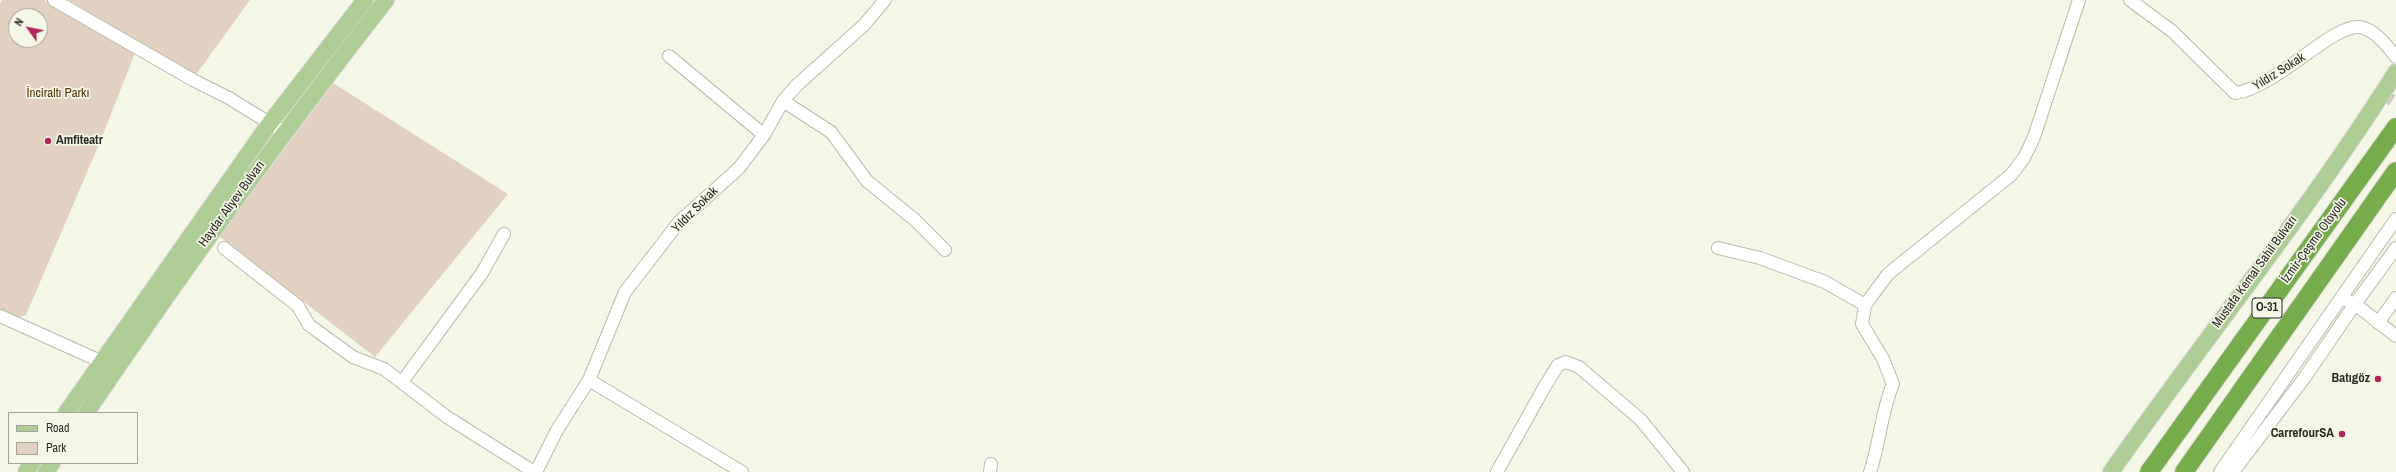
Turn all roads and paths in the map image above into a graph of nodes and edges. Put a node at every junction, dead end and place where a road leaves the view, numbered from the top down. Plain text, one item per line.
1 (54, 0) edge
2 (365, 0) edge
3 (386, 0) edge
4 (886, 0) edge
5 (2079, 0) edge
6 (2130, 0) edge
7 (669, 56) dead end
8 (2396, 58) edge
9 (2396, 72) edge
10 (783, 101) junction
11 (270, 123) junction
12 (2396, 123) edge
13 (2396, 127) edge
14 (284, 132) junction
15 (764, 135) junction
16 (2385, 143) junction
17 (2396, 171) edge
18 (2396, 219) edge
19 (504, 234) dead end
20 (224, 248) dead end
21 (1718, 248) dead end
22 (2396, 249) edge
23 (945, 250) dead end
24 (2340, 298) junction
25 (2396, 298) edge
26 (2355, 304) junction
27 (1865, 305) junction
28 (0, 316) edge
29 (2378, 323) junction
30 (2396, 336) edge
31 (102, 360) junction
32 (116, 369) junction
33 (589, 380) junction
34 (402, 382) junction
35 (67, 412) edge
36 (87, 412) edge
37 (535, 472) edge
38 (742, 472) edge
39 (1497, 472) edge
40 (1683, 472) edge
41 (1870, 472) edge
42 (2111, 472) edge
43 (2149, 472) edge
44 (2184, 472) edge
45 (2220, 472) edge
46 (2233, 472) edge

1 - 11 street
2 - 11 main road, Haydar Aliyev Bulvarı
3 - 14 main road, Haydar Aliyev Bulvarı
4 - 10 street, Yıldız Sokak
5 - 27 street
6 - 8 street, Yıldız Sokak
7 - 15 street
9 - 42 main road, Mustafa Kemal Sahil Bulvarı
10 - 15 street, Yıldız Sokak
10 - 23 street
11 - 14 street
11 - 31 main road, Haydar Aliyev Bulvarı
12 - 16 highway
13 - 16 highway, İzmir-Çeşme Otoyolu
14 - 32 main road, Haydar Aliyev Bulvarı
15 - 33 street, Yıldız Sokak
16 - 43 highway, İzmir-Çeşme Otoyolu / O-31
17 - 44 highway, İzmir-Çeşme Otoyolu / O-31
18 - 24 street
19 - 34 street
20 - 34 street
21 - 27 street
22 - 26 street
24 - 26 street
24 - 45 street
25 - 29 street
26 - 29 street
26 - 46 street
27 - 41 street
28 - 31 street
29 - 30 street
31 - 32 street
31 - 35 main road, Haydar Aliyev Bulvarı
32 - 36 main road, Haydar Aliyev Bulvarı
33 - 37 street, Yıldız Sokak
33 - 38 street
34 - 37 street
39 - 40 street

